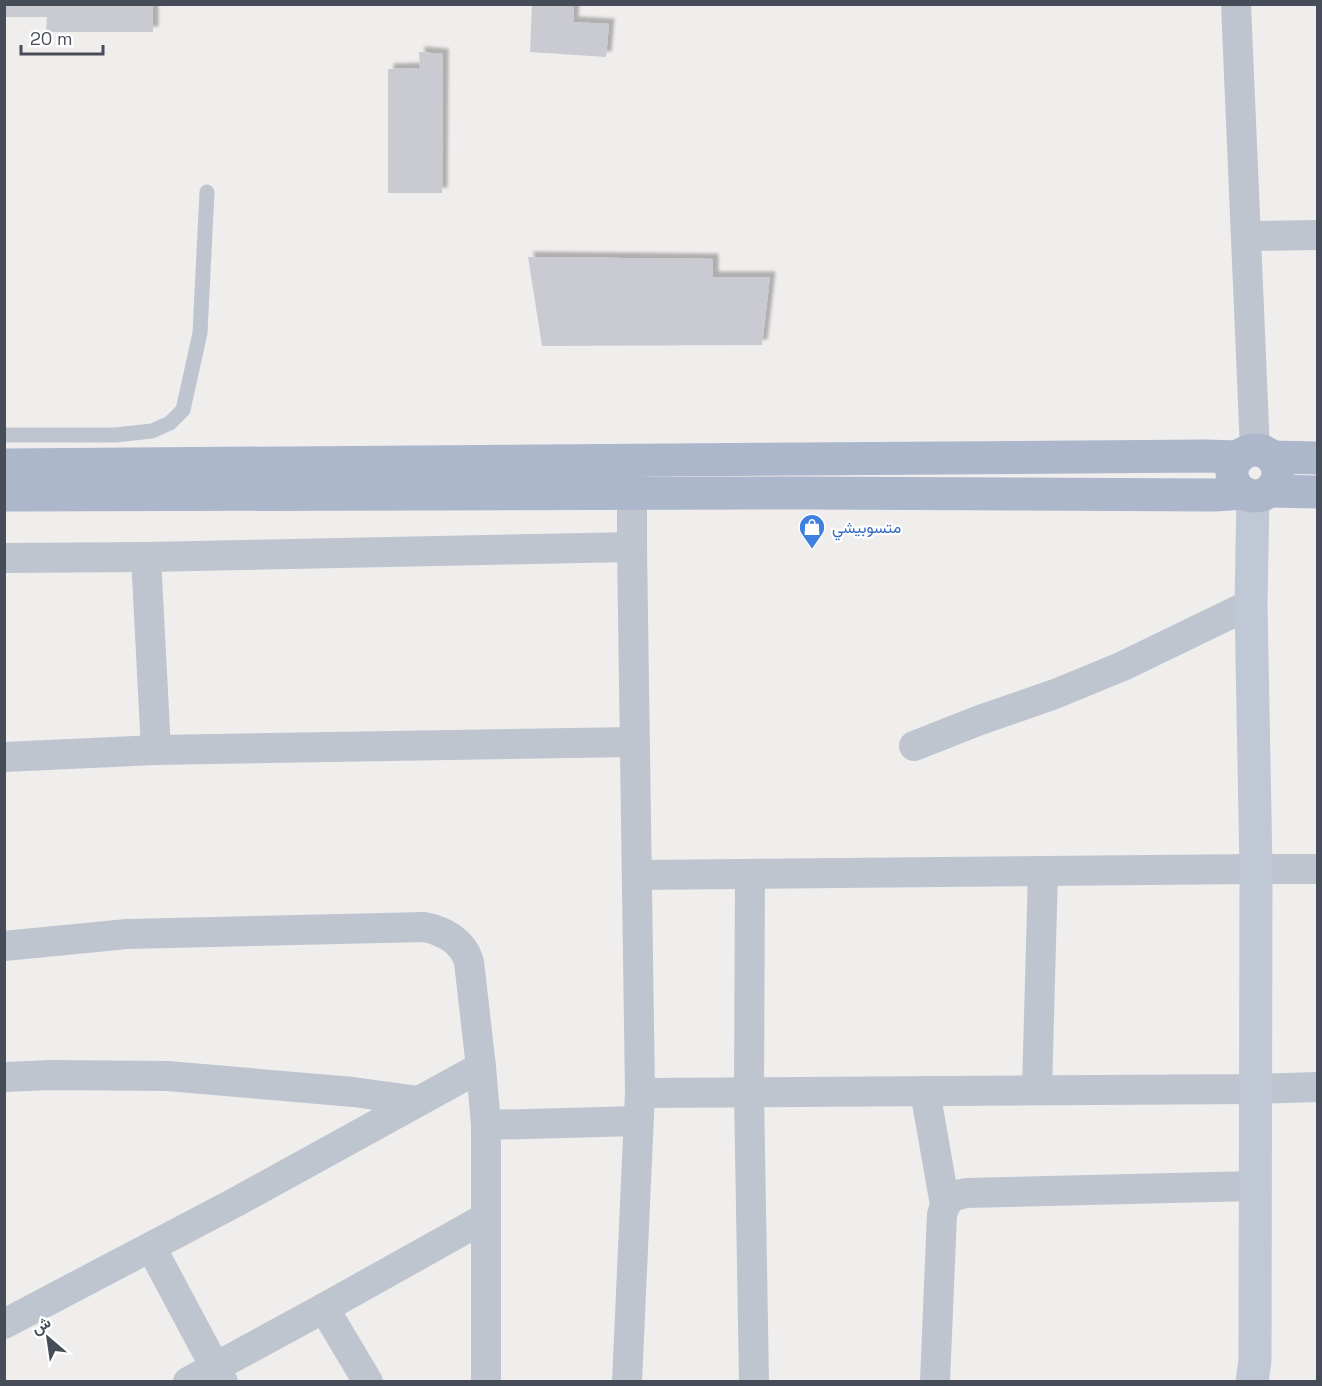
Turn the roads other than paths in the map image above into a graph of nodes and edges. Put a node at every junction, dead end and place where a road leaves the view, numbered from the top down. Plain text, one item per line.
1 (1236, 4) edge
2 (207, 192) dead end
3 (1317, 235) edge
4 (1246, 236) junction
5 (4, 435) edge
6 (1255, 455) junction
7 (1317, 458) edge
8 (633, 460) junction
9 (4, 465) edge
10 (1317, 492) edge
11 (1256, 493) junction
12 (631, 494) junction
13 (4, 495) edge
14 (632, 547) junction
15 (146, 557) junction
16 (4, 558) edge
17 (1251, 604) junction
18 (634, 742) junction
19 (914, 746) dead end
20 (156, 750) junction
21 (4, 757) edge
22 (1256, 869) junction
23 (1317, 869) edge
24 (1043, 871) junction
25 (750, 874) junction
26 (637, 875) junction
27 (4, 946) edge
28 (482, 1067) junction
29 (7, 1077) dead end
30 (1317, 1087) edge
31 (1255, 1089) junction
32 (1036, 1090) junction
33 (925, 1091) junction
34 (749, 1092) junction
35 (419, 1101) junction
36 (639, 1107) junction
37 (486, 1125) junction
38 (1255, 1186) junction
39 (945, 1205) junction
40 (485, 1218) junction
41 (151, 1247) junction
42 (324, 1308) junction
43 (4, 1324) edge
44 (219, 1374) edge
45 (188, 1382) edge
46 (368, 1382) edge
47 (486, 1382) edge
48 (627, 1382) edge
49 (754, 1382) edge
50 (935, 1382) edge
51 (1252, 1382) edge

1 - 4 street
2 - 5 lane
3 - 4 street
4 - 6 street
6 - 7 main road
6 - 8 main road
6 - 11 main road
8 - 9 main road
8 - 12 street
10 - 11 main road
11 - 12 main road
11 - 17 main road
12 - 13 main road
12 - 14 street
14 - 15 street
14 - 18 street
15 - 16 street
15 - 20 street
17 - 19 street
17 - 22 main road
18 - 20 street
18 - 26 street
20 - 21 street
22 - 23 street
22 - 24 street
22 - 31 main road
24 - 25 street
24 - 32 street
25 - 26 street
25 - 34 street
26 - 36 street
27 - 28 street
28 - 35 street
28 - 37 street
29 - 35 street
30 - 31 street
31 - 32 street
31 - 38 main road
32 - 33 street
33 - 34 street
33 - 39 street
34 - 36 street
34 - 49 street
35 - 41 street
36 - 37 street
36 - 48 street
37 - 40 street
38 - 39 street
38 - 51 main road
39 - 50 street
40 - 42 street
40 - 47 street
41 - 43 street
41 - 44 street
42 - 44 street
42 - 46 street
44 - 45 street

